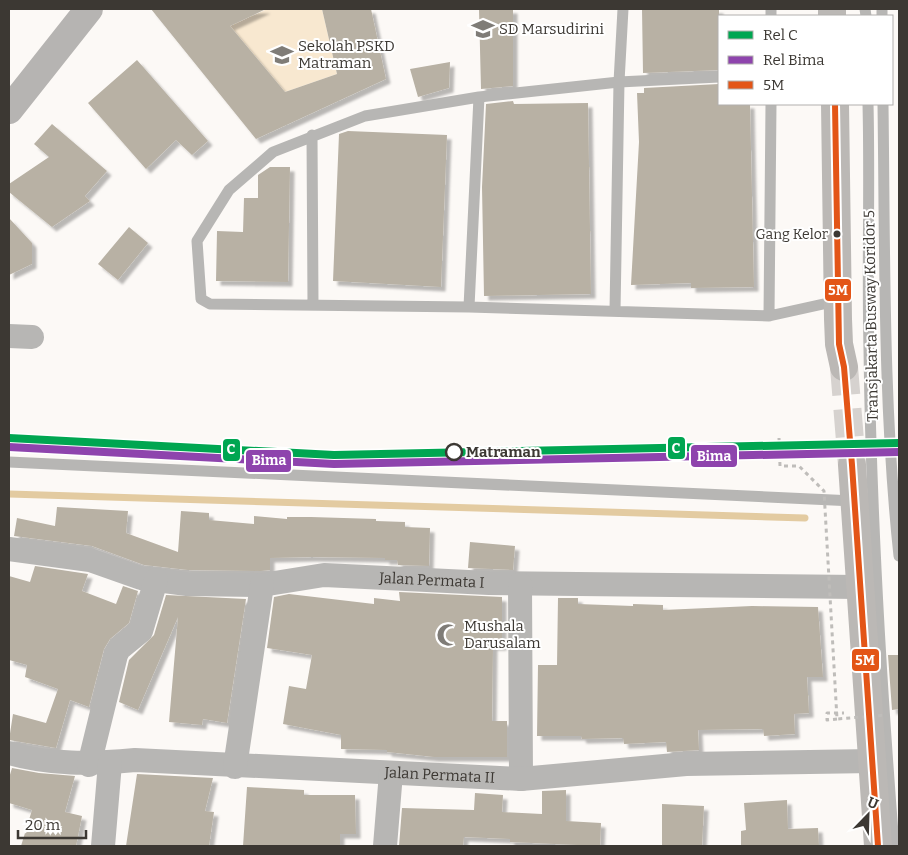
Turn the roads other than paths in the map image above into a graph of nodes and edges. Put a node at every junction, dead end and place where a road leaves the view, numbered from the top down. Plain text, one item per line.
1 (89, 9) edge
2 (623, 9) edge
3 (718, 77) edge
4 (620, 82) junction
5 (479, 97) junction
6 (771, 105) edge
7 (835, 105) edge
8 (868, 105) edge
9 (883, 105) edge
10 (9, 110) edge
11 (312, 135) junction
12 (313, 303) junction
13 (469, 307) junction
14 (615, 311) junction
15 (769, 316) junction
16 (839, 333) joint
17 (9, 336) edge
18 (32, 337) dead end
19 (9, 462) edge
20 (852, 465) tunnel mouth
21 (854, 501) junction
22 (9, 549) edge
23 (899, 556) edge
24 (156, 580) junction
25 (520, 584) junction
26 (262, 585) junction
27 (860, 587) junction
28 (9, 753) edge
29 (873, 762) junction
30 (99, 764) junction
31 (235, 766) junction
32 (391, 773) junction
33 (521, 779) junction
34 (103, 846) edge
35 (385, 846) edge
36 (878, 846) edge
37 (894, 846) edge

1 - 10 street
2 - 4 lane
3 - 4 lane
4 - 5 lane
4 - 14 lane
5 - 11 lane
5 - 13 lane
6 - 15 lane
7 - 16 main road
8 - 37 lane, Transjakarta Busway Koridor 5
9 - 23 lane, Transjakarta Busway Koridor 5
11 - 12 lane
11 - 12 lane
12 - 13 lane
13 - 14 lane
14 - 15 lane
15 - 16 lane
17 - 18 street
19 - 21 lane
20 - 21 main road
21 - 27 main road
22 - 24 street, Jalan Permata I
24 - 26 street, Jalan Permata I
24 - 30 street
25 - 26 street, Jalan Permata I
25 - 27 street, Jalan Permata I
25 - 33 street
26 - 31 street
27 - 29 main road
28 - 30 street, Jalan Permata II
29 - 33 street, Jalan Permata II
29 - 36 main road
30 - 31 street, Jalan Permata II
30 - 34 street
31 - 32 street, Jalan Permata II
32 - 33 street, Jalan Permata II
32 - 35 street

